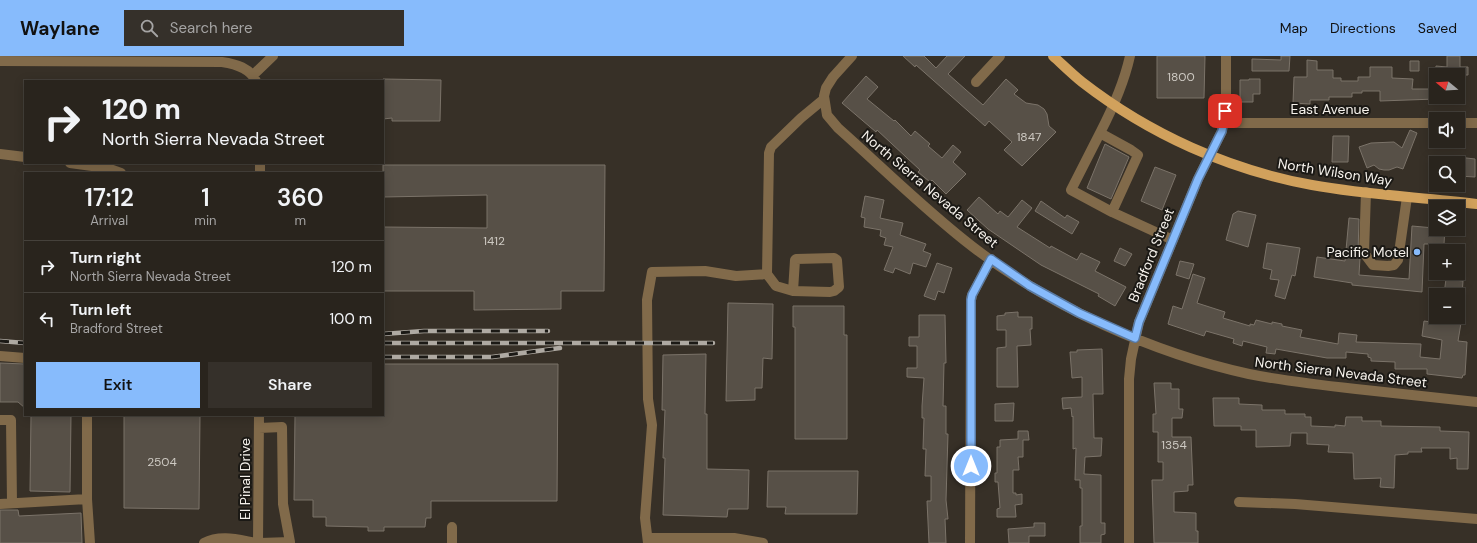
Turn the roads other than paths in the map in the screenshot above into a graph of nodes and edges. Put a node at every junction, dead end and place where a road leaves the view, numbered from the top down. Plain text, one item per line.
1 (273, 56) edge
2 (852, 56) edge
3 (1000, 56) edge
4 (1053, 56) edge
5 (1130, 56) edge
6 (1226, 56) edge
7 (0, 61) edge
8 (254, 78) edge
9 (976, 82) dead end
10 (824, 99) junction
11 (1114, 105) junction
12 (1223, 124) junction
13 (1429, 124) edge
14 (1465, 124) edge
15 (1477, 124) edge
16 (1100, 133) junction
17 (0, 154) edge
18 (1210, 155) junction
19 (24, 157) edge
20 (77, 164) edge
21 (118, 172) edge
22 (1366, 192) junction
23 (1407, 197) junction
24 (1477, 204) edge
25 (1112, 212) junction
26 (1173, 240) junction
27 (991, 259) junction
28 (767, 274) junction
29 (793, 291) junction
30 (1135, 338) junction
31 (0, 356) edge
32 (24, 358) edge
33 (1477, 402) edge
34 (87, 416) edge
35 (259, 416) edge
36 (0, 420) edge
37 (259, 428) junction
38 (87, 499) junction
39 (1240, 502) dead end
40 (12, 503) junction
41 (0, 504) edge
42 (1477, 519) edge
43 (452, 527) dead end
44 (648, 541) edge
45 (734, 541) edge
46 (290, 542) edge
47 (90, 543) edge
48 (204, 543) edge
49 (259, 543) edge
50 (452, 543) edge
51 (762, 543) edge
52 (970, 543) edge
53 (1129, 543) edge

1 - 8 street
2 - 10 street
3 - 9 street
4 - 11 main road, North Wilson Way
5 - 11 street
6 - 12 street, Bradford Street
7 - 8 street
10 - 27 street, North Sierra Nevada Street
10 - 28 street
11 - 16 street
11 - 18 main road, North Wilson Way
12 - 13 street, East Avenue
12 - 18 street, Bradford Street
14 - 15 street
16 - 25 street
16 - 25 street
17 - 19 street
18 - 22 main road, North Wilson Way
18 - 26 street, Bradford Street
20 - 21 street
22 - 23 main road, North Wilson Way
22 - 23 street
23 - 24 main road, North Wilson Way
25 - 26 street
26 - 30 street, Bradford Street
27 - 30 street, North Sierra Nevada Street
27 - 52 street
28 - 29 street
28 - 44 street
29 - 29 street
30 - 33 street, North Sierra Nevada Street
30 - 53 street, Bradford Street
31 - 32 street
34 - 38 street
35 - 37 street, El Pinal Drive
36 - 40 street
37 - 46 street
37 - 49 street, El Pinal Drive
38 - 40 street
38 - 47 street
39 - 42 street
40 - 41 street
43 - 50 street
44 - 45 street
45 - 51 street
46 - 49 street
48 - 49 street

